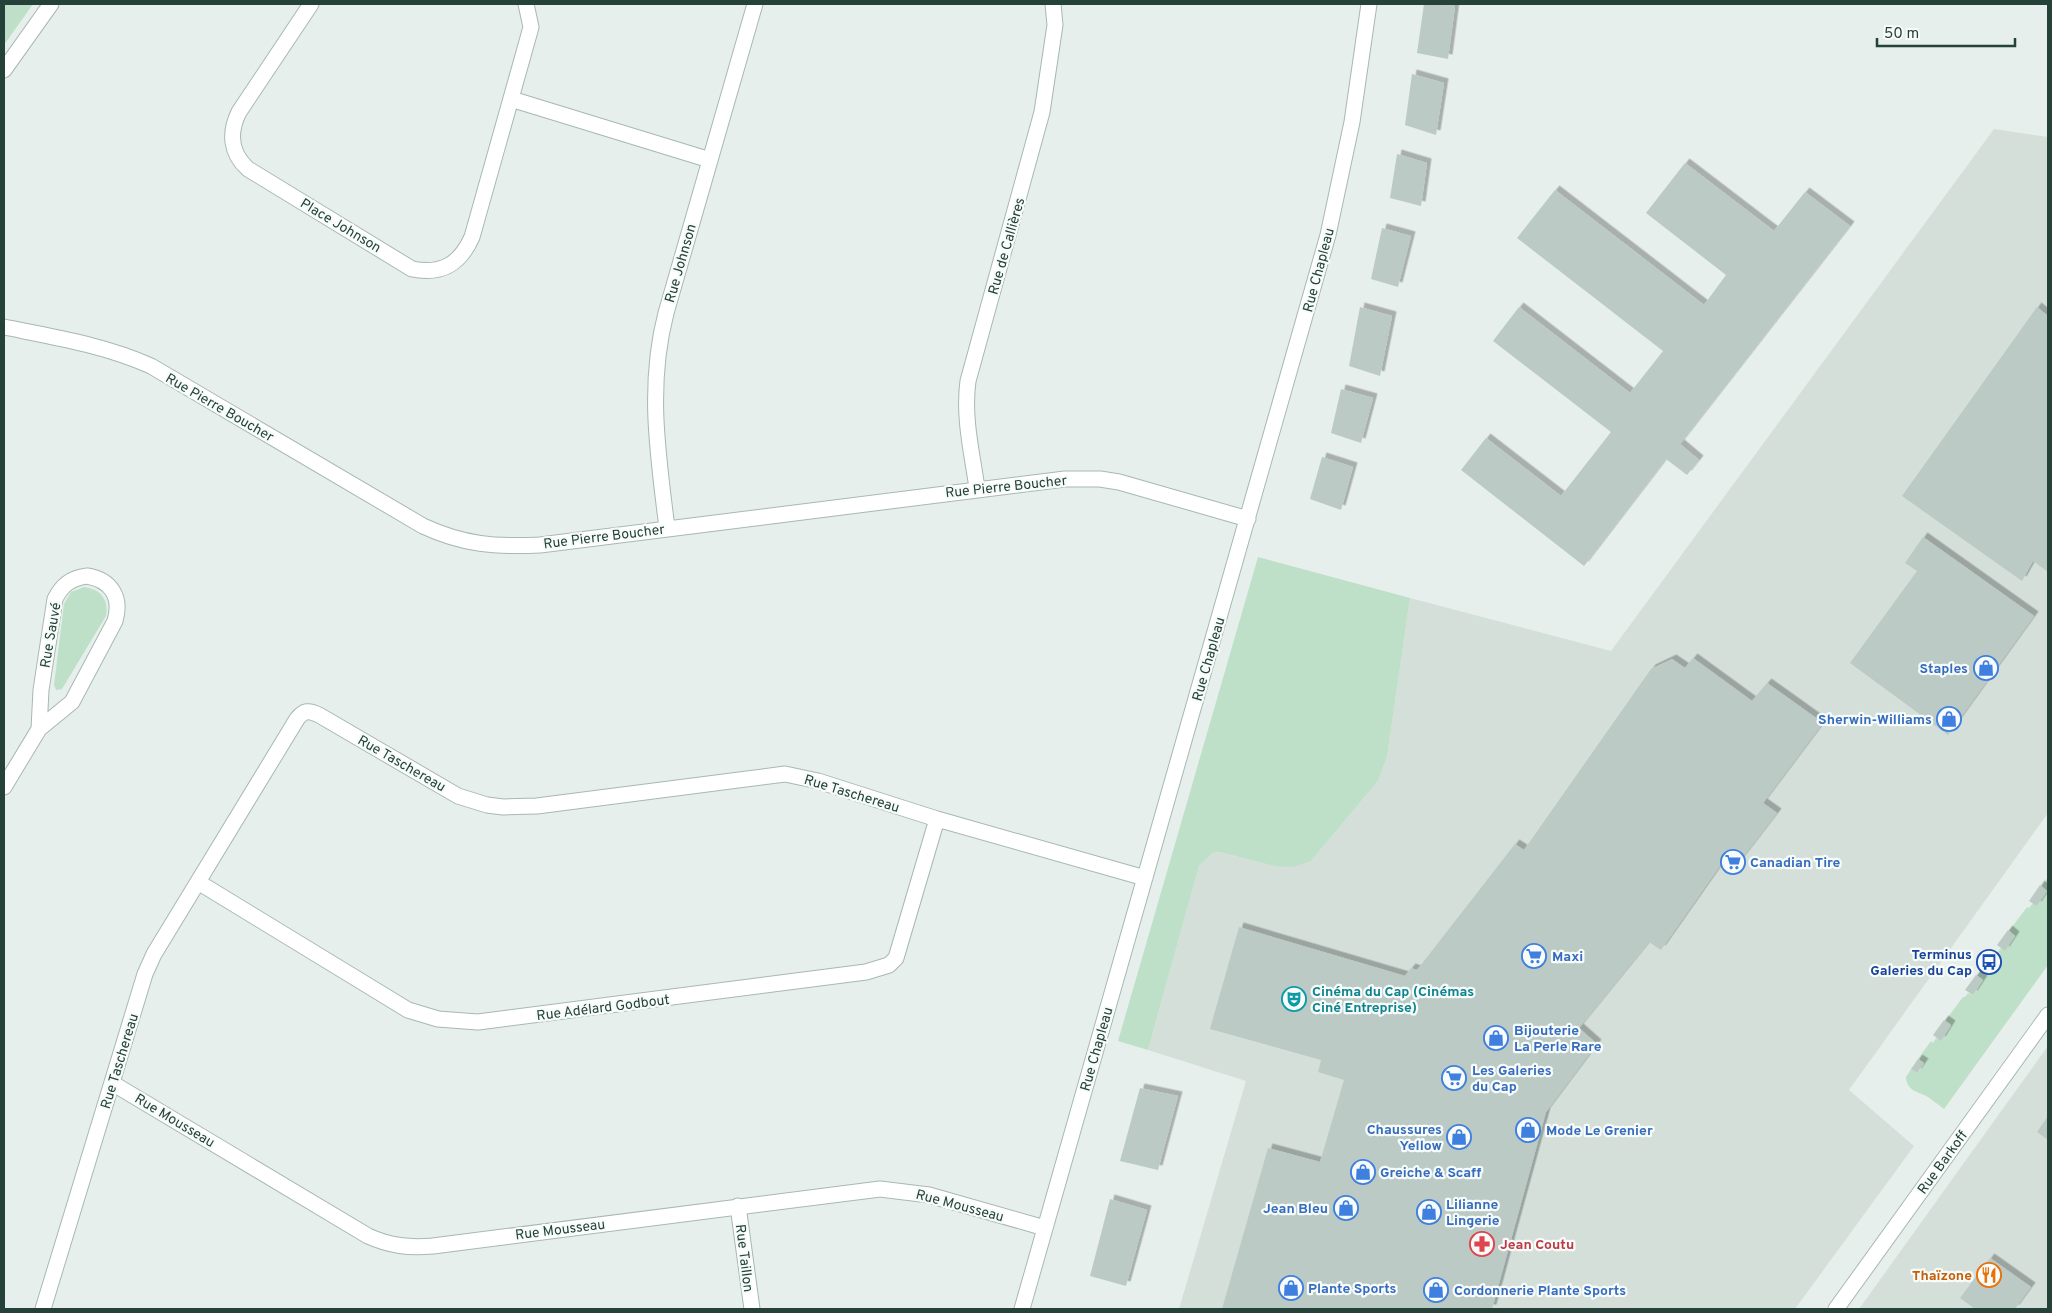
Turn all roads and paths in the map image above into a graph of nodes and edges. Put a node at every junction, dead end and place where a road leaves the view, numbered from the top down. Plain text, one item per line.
1 (51, 4) edge
2 (311, 4) edge
3 (526, 4) edge
4 (755, 4) edge
5 (1053, 4) edge
6 (1369, 4) edge
7 (4, 70) edge
8 (511, 99) junction
9 (710, 160) junction
10 (4, 327) edge
11 (977, 488) junction
12 (1248, 519) junction
13 (667, 528) junction
14 (38, 729) junction
15 (4, 788) edge
16 (937, 819) junction
17 (1144, 878) junction
18 (198, 882) junction
19 (2048, 1015) edge
20 (112, 1084) junction
21 (738, 1206) junction
22 (1045, 1228) junction
23 (46, 1308) edge
24 (752, 1309) edge
25 (1022, 1309) edge
26 (1836, 1309) edge

1 - 7 street
2 - 8 street, Place Johnson
3 - 8 street, Place Johnson
4 - 9 street, Rue Johnson
5 - 11 street, Rue de Callières
6 - 12 street, Rue Chapleau
8 - 9 street
9 - 13 street, Rue Johnson
10 - 13 street, Rue Pierre Boucher
11 - 12 street, Rue Pierre Boucher
11 - 13 street, Rue Pierre Boucher
12 - 17 street, Rue Chapleau
14 - 14 street, Rue Sauvé
14 - 15 street, Rue Sauvé
16 - 17 street, Rue Taschereau
16 - 18 street, Rue Taschereau
16 - 18 street, Rue Adélard Godbout
17 - 22 street, Rue Chapleau
18 - 20 street, Rue Taschereau
19 - 26 street, Rue Barkoff
20 - 21 street, Rue Mousseau
20 - 23 street, Rue Taschereau
21 - 22 street, Rue Mousseau
21 - 24 street, Rue Taillon
22 - 25 street, Rue Chapleau

